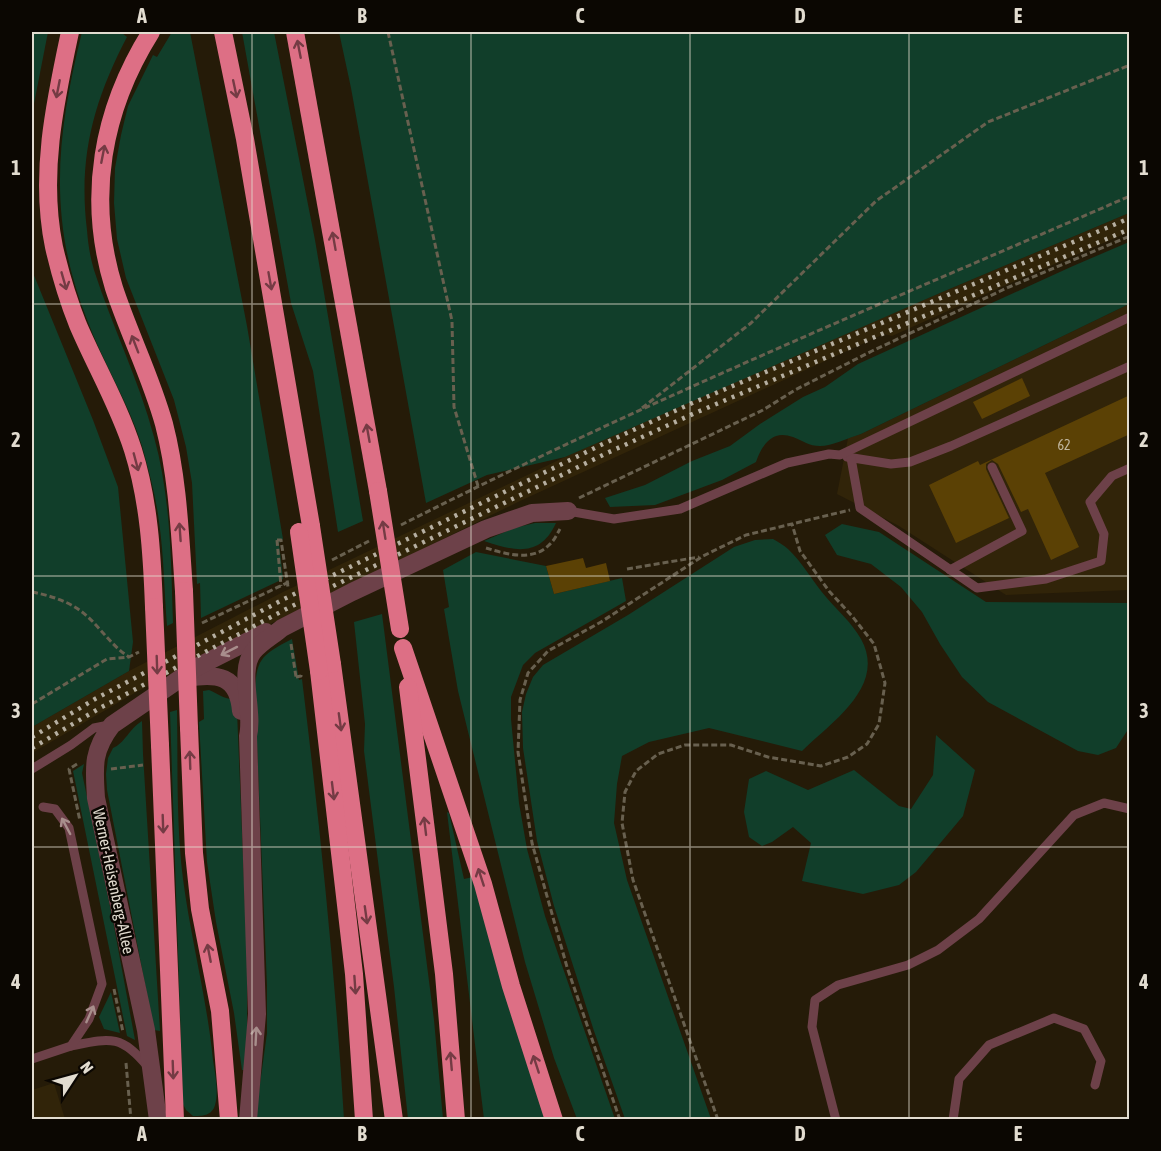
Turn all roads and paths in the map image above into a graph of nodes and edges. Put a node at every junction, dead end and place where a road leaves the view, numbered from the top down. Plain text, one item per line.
1 (70, 32) edge
2 (223, 32) edge
3 (295, 32) edge
4 (388, 32) edge
5 (148, 37) edge
6 (1130, 64) edge
7 (1130, 195) edge
8 (1130, 236) edge
9 (1130, 317) edge
10 (1130, 366) edge
11 (639, 411) junction
12 (840, 455) junction
13 (851, 458) junction
14 (992, 467) dead end
15 (1130, 468) edge
16 (478, 486) junction
17 (860, 508) junction
18 (568, 511) junction
19 (792, 524) junction
20 (395, 528) dead end
21 (375, 538) dead end
22 (277, 540) dead end
23 (703, 556) junction
24 (323, 565) dead end
25 (627, 569) dead end
26 (950, 570) junction
27 (292, 580) dead end
28 (282, 586) junction
29 (32, 592) edge
30 (200, 624) dead end
31 (286, 635) junction
32 (148, 648) dead end
33 (403, 648) junction
34 (129, 657) junction
35 (325, 667) junction
36 (296, 677) dead end
37 (177, 679) junction
38 (32, 704) edge
39 (112, 725) junction
40 (248, 735) junction
41 (146, 764) dead end
42 (32, 769) edge
43 (94, 769) junction
44 (43, 807) dead end
45 (1130, 809) edge
46 (71, 1046) junction
47 (32, 1059) edge
48 (153, 1074) junction
49 (1095, 1085) dead end
50 (158, 1119) edge
51 (175, 1119) edge
52 (229, 1119) edge
53 (248, 1119) edge
54 (364, 1119) edge
55 (394, 1119) edge
56 (456, 1119) edge
57 (554, 1119) edge
58 (620, 1119) edge
59 (718, 1119) edge
60 (836, 1119) edge
61 (954, 1119) edge

1 -> 51 highway, bridge
2 -> 35 highway, bridge
33 -> 3 highway, bridge
4 - 16 path
52 -> 5 highway, bridge
6 - 11 path
7 - 11 path
8 - 18 path
9 - 12 lane
10 - 13 lane
11 - 16 path
12 - 13 lane
12 - 18 lane
13 - 17 lane
14 - 26 lane
15 - 26 lane
16 - 20 path
17 - 19 path
17 - 26 lane
18 - 31 street
19 - 23 path
19 - 59 path
21 - 24 path
22 - 28 path
23 - 25 path
23 - 58 path
27 - 28 path
28 - 30 path
29 - 34 path
31 - 36 path
31 -> 37 street, Werner-Heisenberg-Allee
31 - 40 street, Werner-Heisenberg-Allee
32 - 34 path
56 -> 33 highway
57 -> 33 highway
34 - 38 path
35 -> 54 highway
35 -> 55 highway
37 - 39 street, Werner-Heisenberg-Allee
37 - 40 street, Werner-Heisenberg-Allee
39 - 42 lane
39 - 43 street, Werner-Heisenberg-Allee
53 -> 40 street, Werner-Heisenberg-Allee
41 - 43 path
43 - 48 street, Werner-Heisenberg-Allee
46 -> 44 lane
45 - 60 lane
46 - 47 lane
46 - 48 lane
48 - 50 street, Werner-Heisenberg-Allee
49 - 61 lane

